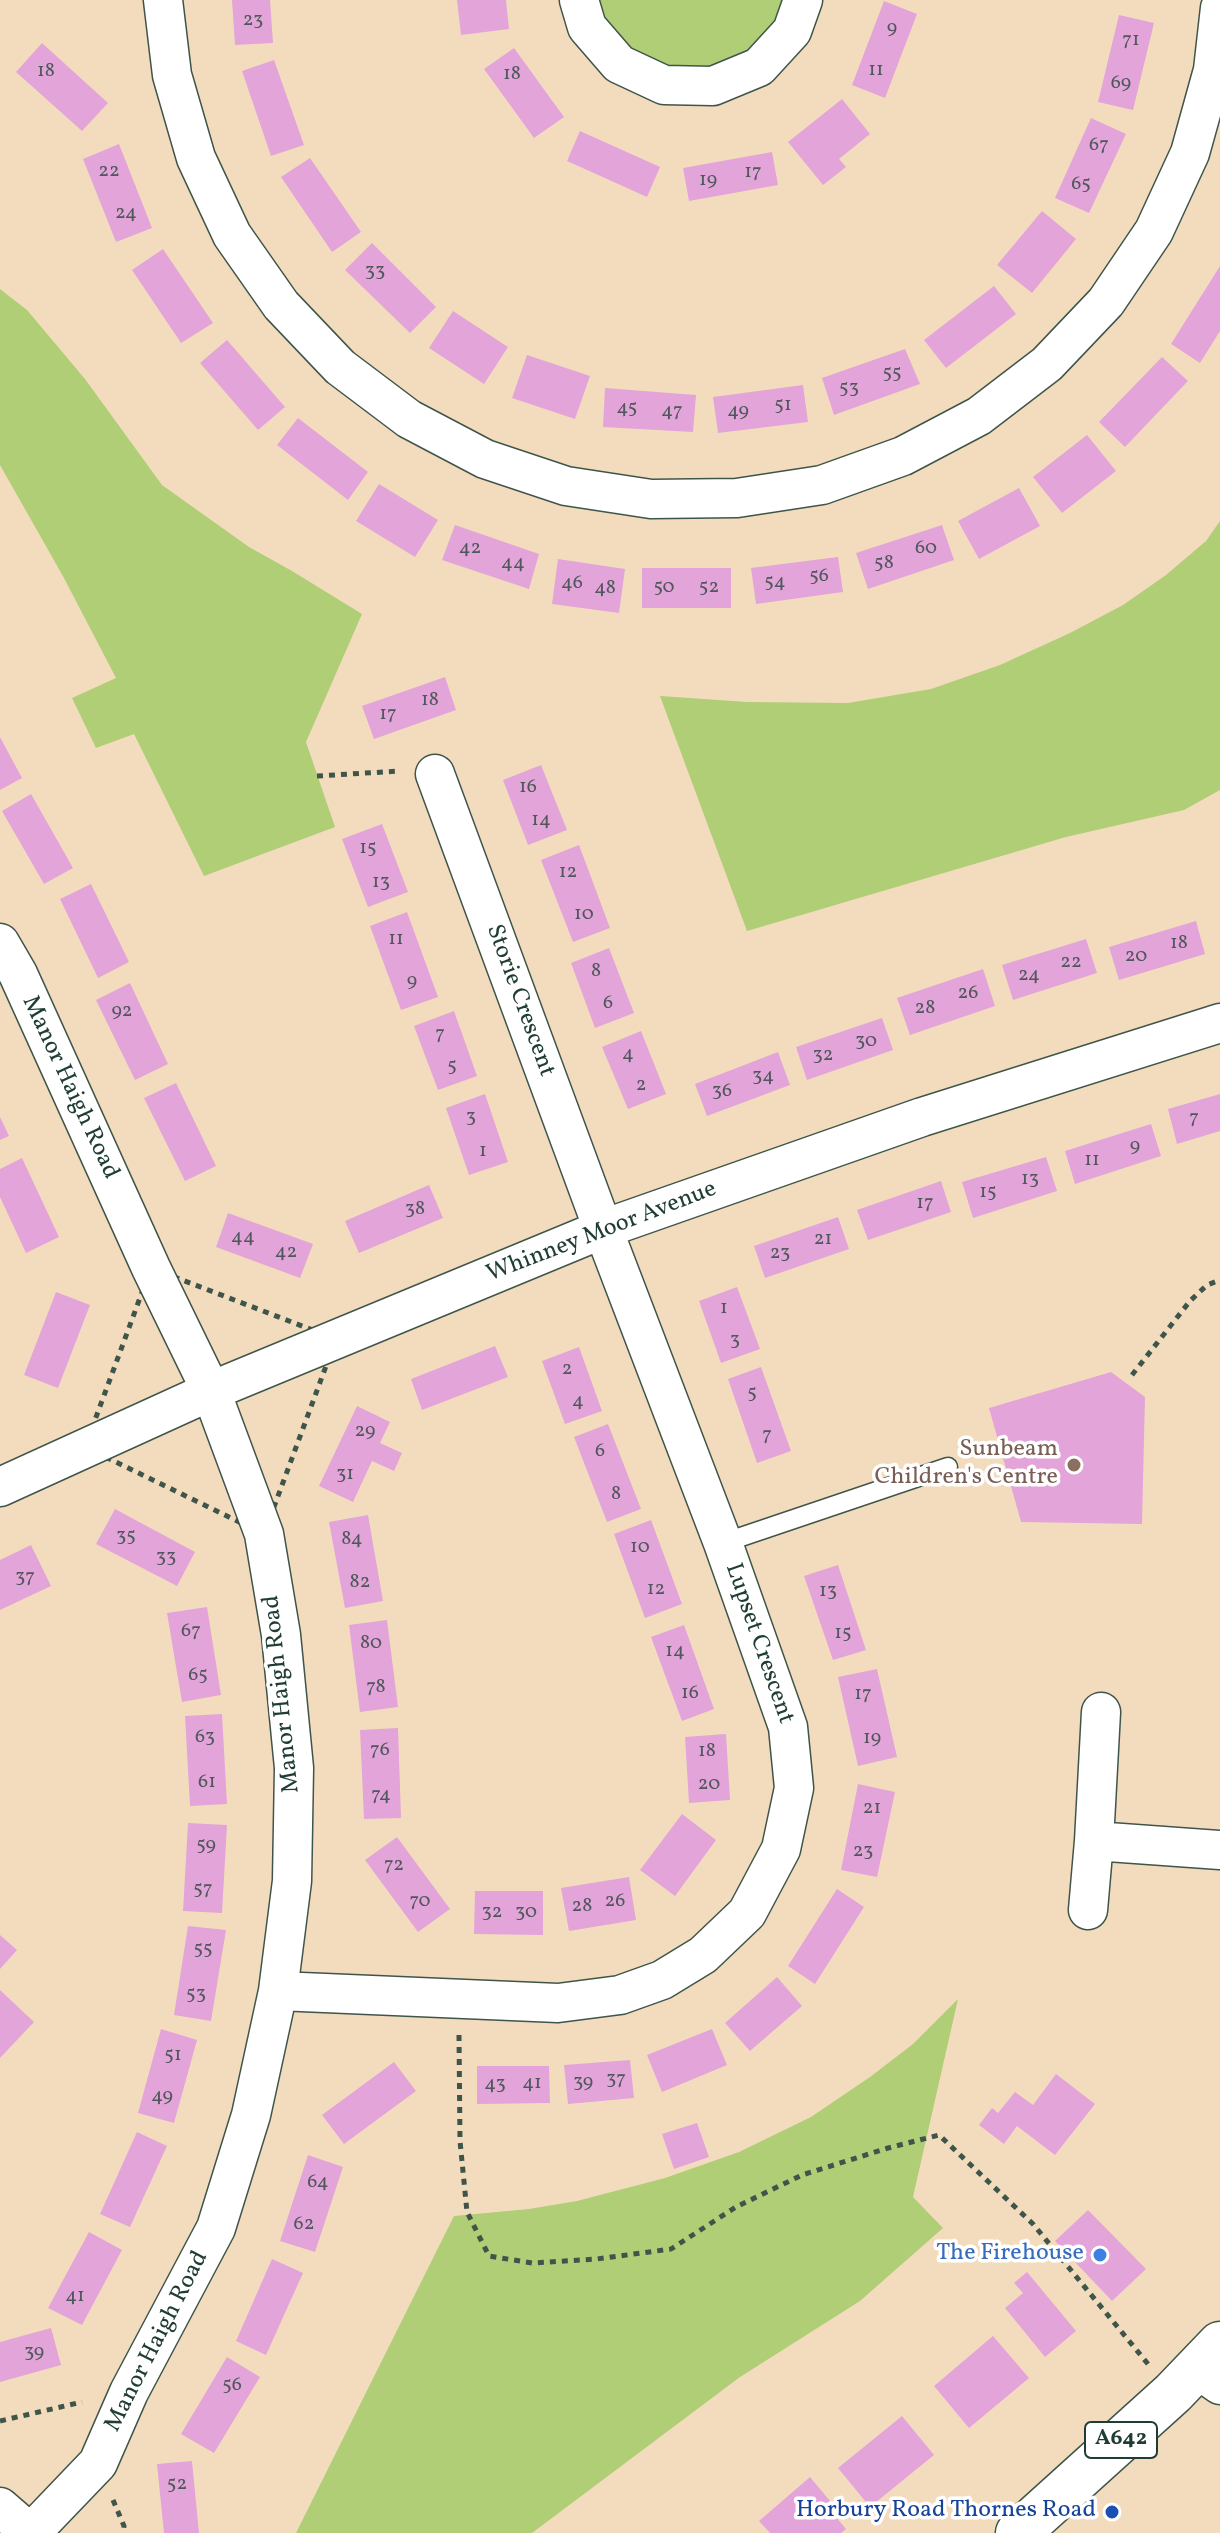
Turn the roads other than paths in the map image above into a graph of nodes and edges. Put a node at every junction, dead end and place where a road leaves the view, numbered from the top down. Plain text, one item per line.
1 (163, 0) edge
2 (579, 0) edge
3 (803, 0) edge
4 (1220, 8) edge
5 (435, 774) road end
6 (6, 967) edge
7 (1220, 1023) edge
8 (603, 1229) junction
9 (211, 1391) junction
10 (948, 1467) dead end
11 (0, 1487) edge
12 (723, 1543) junction
13 (1101, 1712) dead end
14 (1094, 1841) junction
15 (1220, 1850) edge
16 (1088, 1910) dead end
17 (278, 1991) junction
18 (1202, 2373) edge
19 (0, 2507) edge
20 (30, 2533) edge
21 (1018, 2533) edge

1 - 4 street
2 - 3 street
5 - 8 street, Storie Crescent
6 - 9 street, Manor Haigh Road
7 - 8 street, Whinney Moor Avenue
8 - 9 street, Whinney Moor Avenue
8 - 12 street, Lupset Crescent
9 - 11 street, Whinney Moor Avenue
9 - 17 street, Manor Haigh Road
10 - 12 lane
12 - 17 street, Lupset Crescent
13 - 14 street
14 - 15 street
14 - 16 street
17 - 20 street, Manor Haigh Road
18 - 21 highway, A642
19 - 20 street

